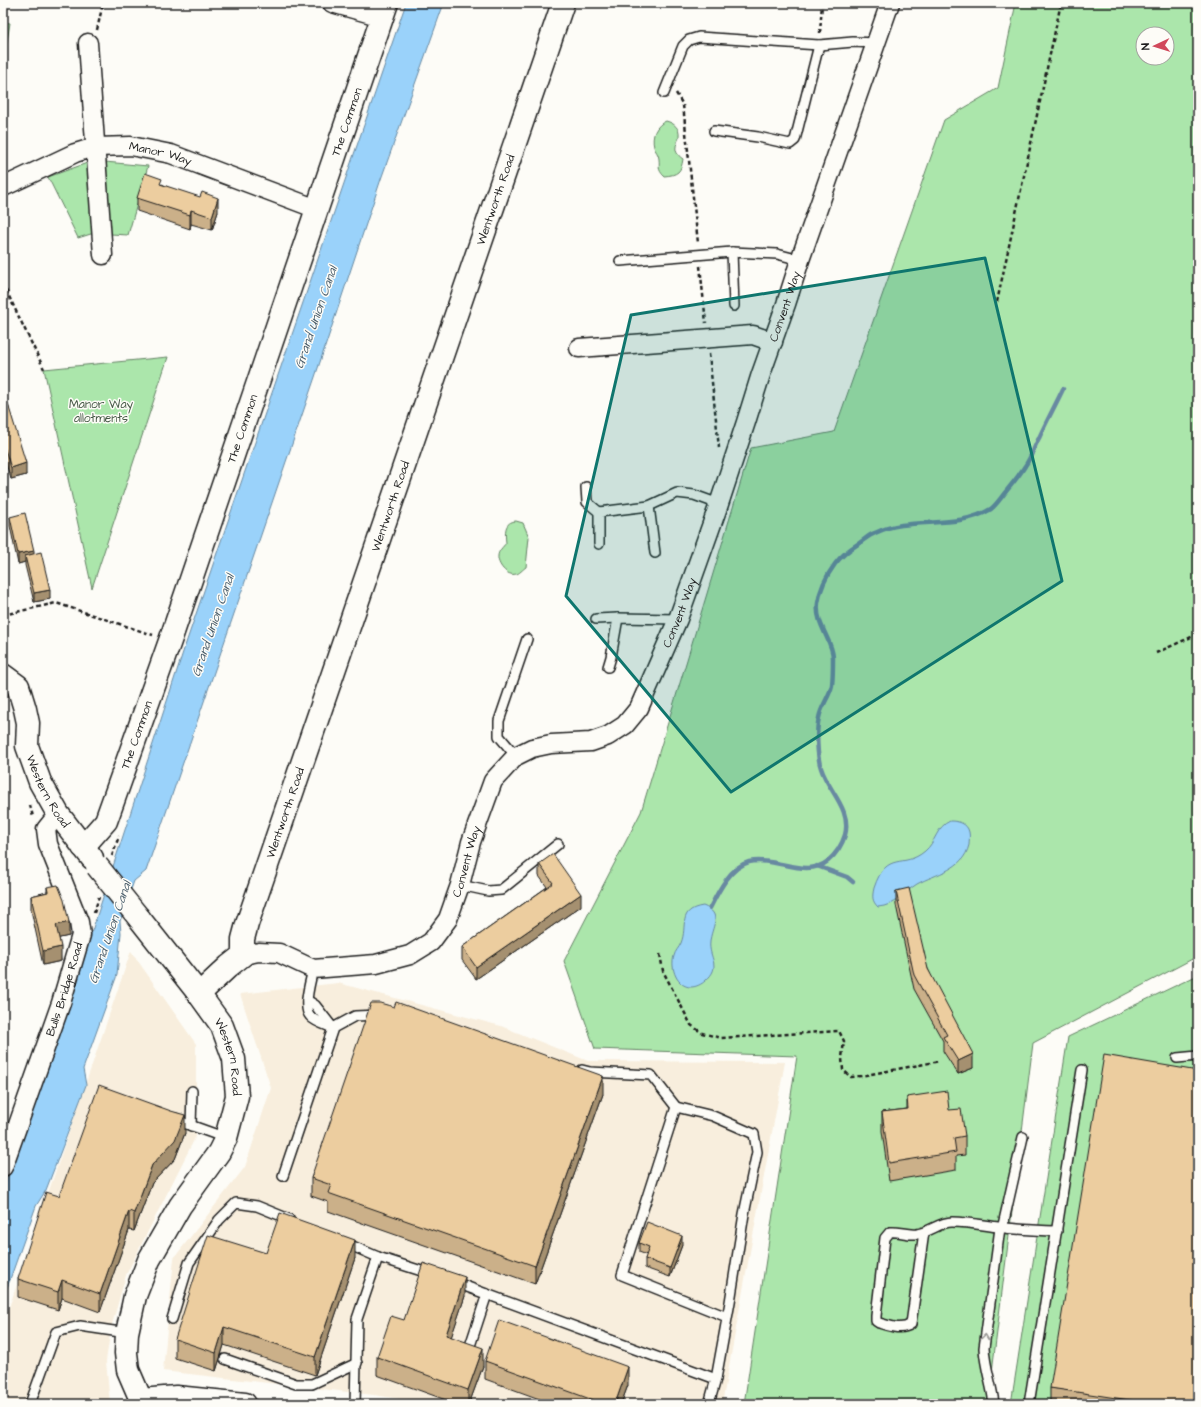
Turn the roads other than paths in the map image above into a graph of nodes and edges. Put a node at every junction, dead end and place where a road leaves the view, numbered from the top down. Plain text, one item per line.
1 (332, 3) edge
2 (563, 3) edge
3 (890, 3) edge
4 (384, 10) edge
5 (88, 43) road end
6 (876, 43) junction
7 (820, 45) junction
8 (664, 93) dead end
9 (714, 131) dead end
10 (95, 147) junction
11 (3, 187) edge
12 (317, 209) junction
13 (732, 252) junction
14 (103, 255) dead end
15 (800, 260) junction
16 (620, 261) dead end
17 (734, 306) dead end
18 (773, 342) junction
19 (579, 348) dead end
20 (586, 487) dead end
21 (719, 504) junction
22 (649, 506) junction
23 (599, 512) junction
24 (599, 544) dead end
25 (655, 552) dead end
26 (618, 618) junction
27 (678, 618) junction
28 (596, 619) dead end
29 (527, 640) dead end
30 (608, 667) dead end
31 (3, 675) edge
32 (3, 690) edge
33 (27, 746) junction
34 (516, 756) junction
35 (58, 814) junction
36 (558, 844) dead end
37 (83, 847) junction
38 (460, 885) junction
39 (243, 955) junction
40 (313, 969) junction
41 (199, 994) junction
42 (385, 1014) edge
43 (333, 1028) junction
44 (1198, 1056) edge
45 (1178, 1058) dead end
46 (576, 1068) edge
47 (1082, 1070) dead end
48 (192, 1091) dead end
49 (676, 1107) junction
50 (170, 1115) edge
51 (191, 1126) junction
52 (1023, 1137) dead end
53 (226, 1138) junction
54 (3, 1167) edge
55 (283, 1176) dead end
56 (300, 1224) edge
57 (1000, 1228) junction
58 (1057, 1231) junction
59 (924, 1232) junction
60 (336, 1239) edge
61 (378, 1257) junction
62 (487, 1294) junction
63 (727, 1317) junction
64 (172, 1319) dead end
65 (127, 1333) junction
66 (468, 1352) edge
67 (225, 1359) dead end
68 (357, 1363) junction
69 (716, 1379) junction
70 (141, 1402) edge
71 (30, 1404) edge
72 (246, 1404) edge
73 (355, 1404) edge
74 (709, 1404) edge
75 (994, 1404) edge
76 (1029, 1404) edge

1 - 4 street
2 - 39 street, Wentworth Road
3 - 6 street, Convent Way
4 - 12 street, The Common
5 - 10 street
6 - 7 lane
6 - 15 street, Convent Way
7 - 8 lane
7 - 9 lane
10 - 11 street, Manor Way
10 - 12 street, Manor Way
10 - 14 street
12 - 37 street, The Common
13 - 15 lane
13 - 16 lane
13 - 17 lane
15 - 18 street, Convent Way
18 - 19 street
18 - 21 street, Convent Way
20 - 23 lane
21 - 22 lane
21 - 27 street, Convent Way
22 - 23 lane
22 - 25 lane
23 - 24 lane
26 - 27 lane
26 - 28 lane
26 - 30 lane
27 - 34 street, Convent Way
29 - 34 lane
31 - 33 street, Western Road
32 - 33 street, Western Road
33 - 35 street, Western Road
34 - 38 street, Convent Way
35 - 37 street, Western Road
35 - 54 street, Bulls Bridge Road
36 - 38 lane
37 - 41 street, Western Road, bridge
38 - 40 street, Convent Way
39 - 40 street, Convent Way
39 - 41 street
40 - 43 lane
41 - 53 street, Western Road
42 - 43 lane
43 - 55 lane
44 - 45 lane
46 - 49 lane
47 - 58 lane
48 - 51 lane
49 - 63 lane
49 - 63 lane
50 - 51 lane
51 - 53 lane
52 - 57 lane
53 - 65 street, Western Road
56 - 64 lane
57 - 58 lane
57 - 59 lane
75 -> 57 lane
58 - 76 lane
59 - 59 lane
60 - 61 lane
61 - 62 lane
61 - 68 lane
62 - 66 lane
62 - 69 lane
63 - 69 lane
65 - 70 street, Western Road
65 - 71 lane
67 - 68 lane
68 - 73 lane
69 - 74 lane
70 - 72 street

